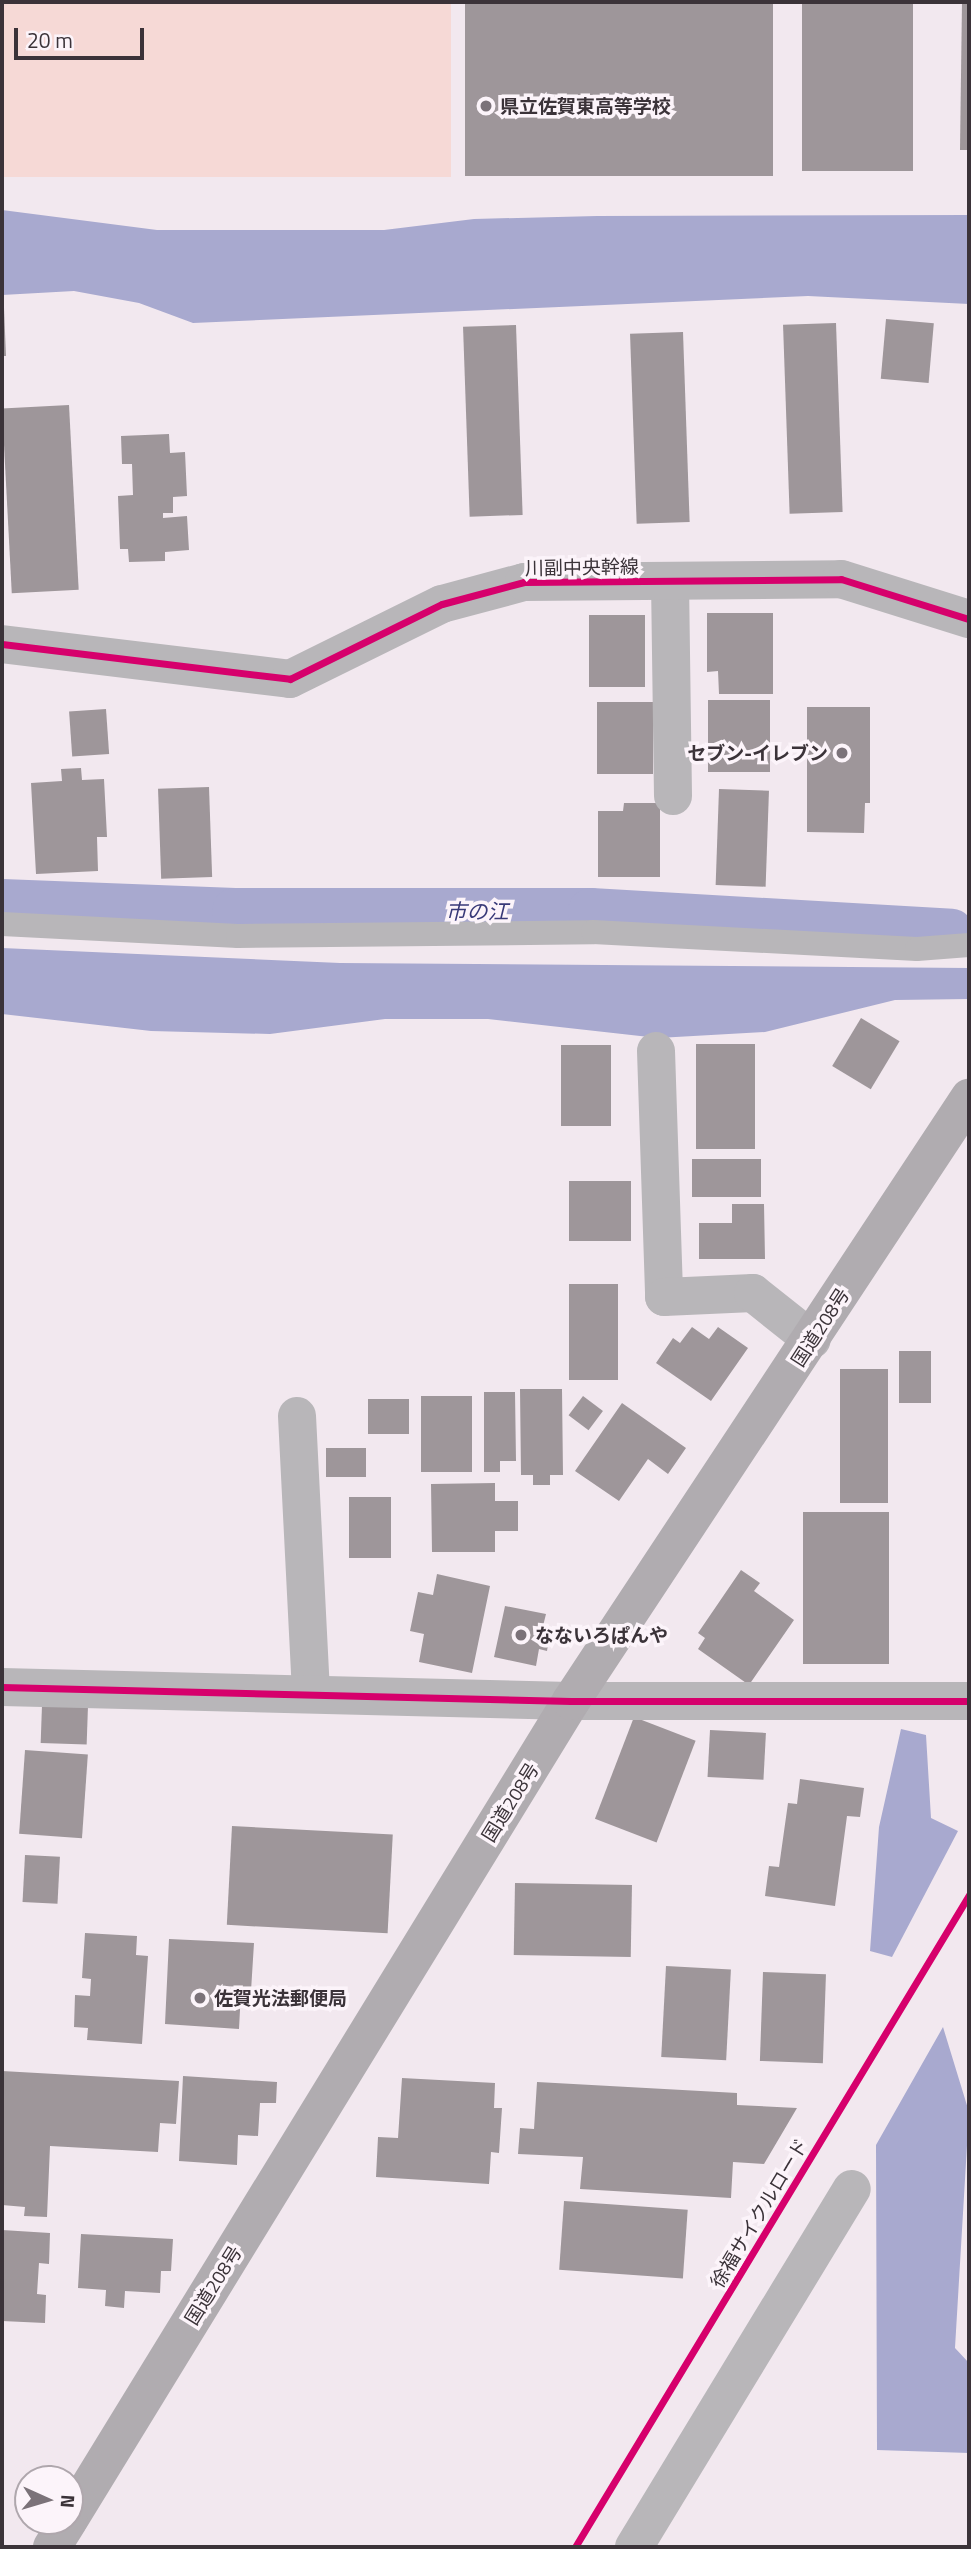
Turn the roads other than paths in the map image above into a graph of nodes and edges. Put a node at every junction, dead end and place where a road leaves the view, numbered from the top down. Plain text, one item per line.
1 (670, 581) junction
2 (969, 619) edge
3 (2, 644) edge
4 (673, 796) dead end
5 (2, 924) edge
6 (969, 945) edge
7 (656, 1051) dead end
8 (969, 1098) edge
9 (812, 1340) junction
10 (297, 1416) dead end
11 (2, 1687) edge
12 (311, 1694) junction
13 (571, 1701) junction
14 (969, 1701) edge
15 (852, 2189) dead end
16 (84, 2496) edge
17 (634, 2547) edge

1 - 2 street, 川副中央幹線
1 - 3 street, 川副中央幹線
1 - 4 street
5 - 6 lane
7 - 9 street
8 - 9 highway, 国道208号
9 - 13 highway, 国道208号
10 - 12 street
11 - 12 street
12 - 13 street
13 - 14 street
13 - 16 highway, 国道208号
15 - 17 street

